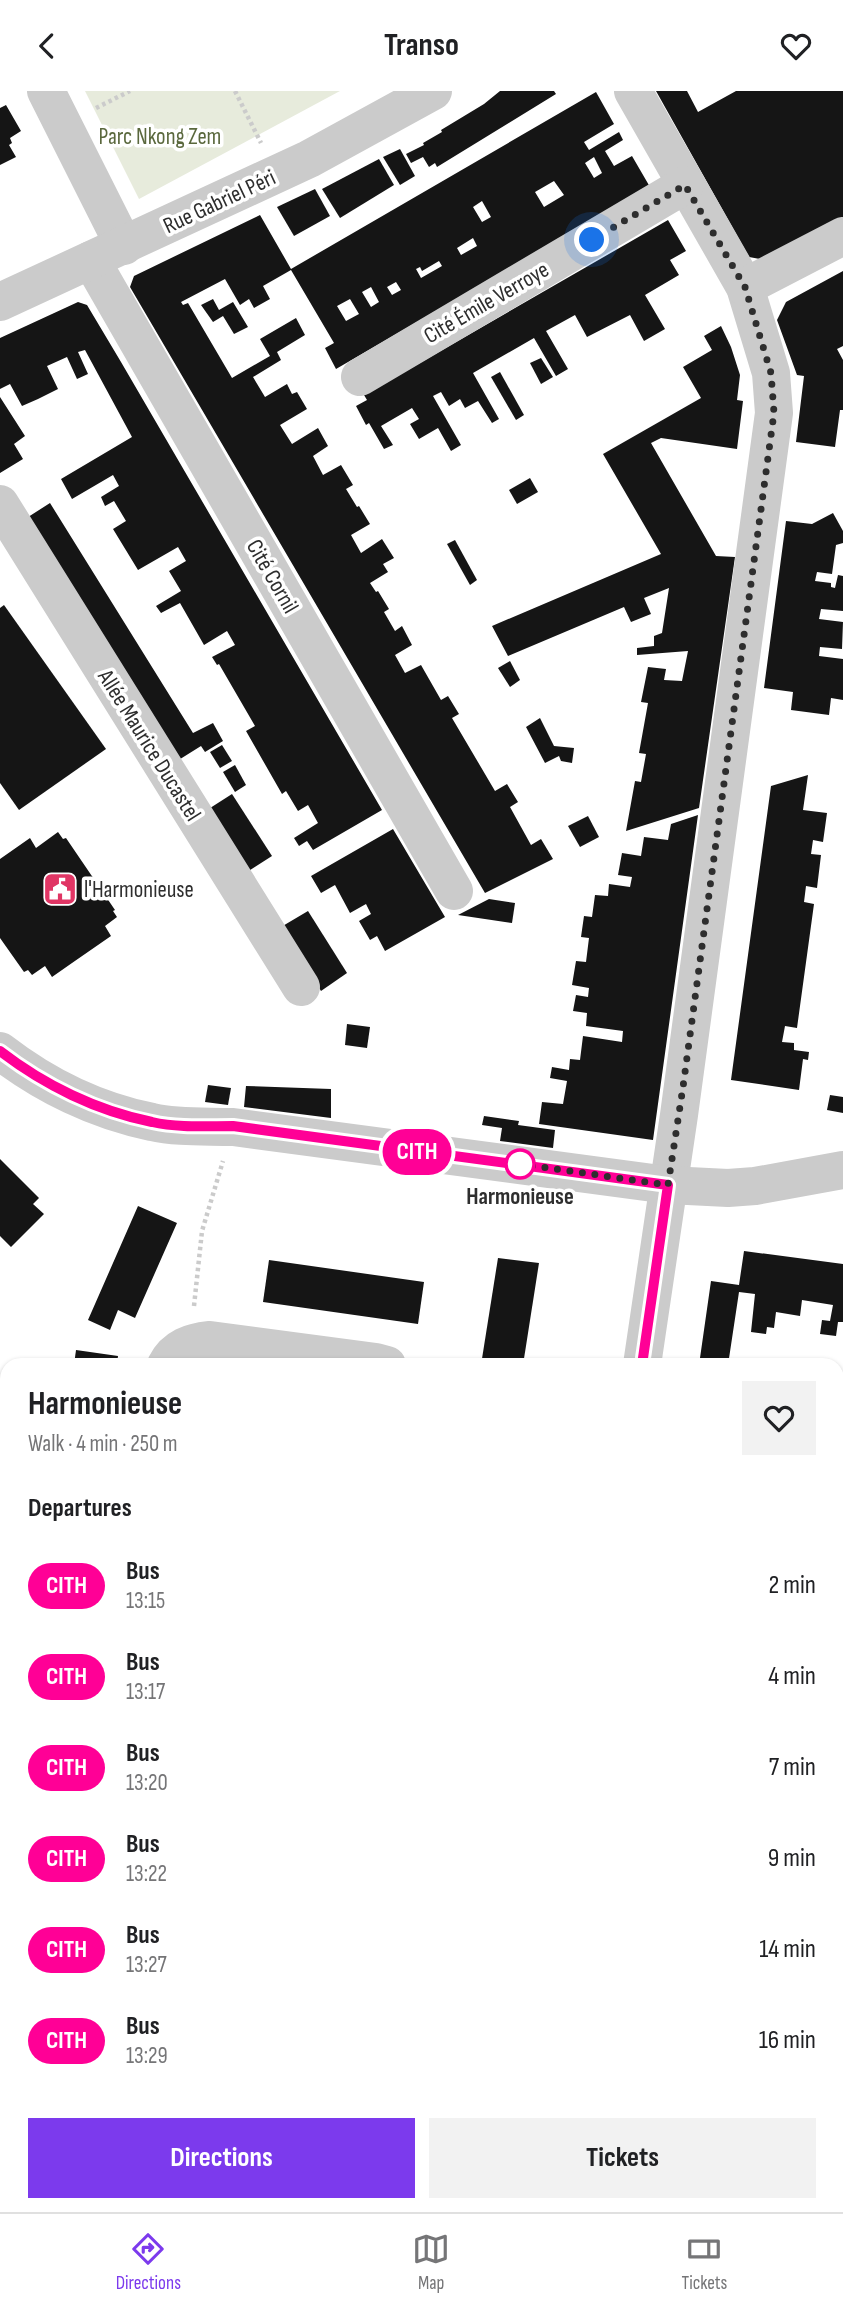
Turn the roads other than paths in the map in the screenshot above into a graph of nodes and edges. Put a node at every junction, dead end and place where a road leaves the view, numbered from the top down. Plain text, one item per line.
1 (46, 91) edge
2 (433, 91) edge
3 (633, 91) edge
4 (685, 185) junction
5 (843, 236) edge
6 (107, 253) junction
7 (745, 287) junction
8 (0, 302) edge
9 (360, 377) dead end
10 (0, 504) edge
11 (454, 891) dead end
12 (301, 986) dead end
13 (0, 1051) edge
14 (843, 1170) edge
15 (668, 1185) junction
16 (178, 1354) edge
17 (353, 1358) edge
18 (643, 1358) edge

1 - 6 street, Cité Cornil
2 - 6 street, Rue Gabriel Péri
3 - 4 street
4 - 7 street
4 - 9 street, Cité Émile Verroye
5 - 7 street
6 - 8 street, Rue Gabriel Péri
6 - 11 street, Cité Cornil
7 - 15 street
10 - 12 street, Allée Maurice Ducastel
13 - 15 street
14 - 15 street
15 - 18 street
16 - 17 street

